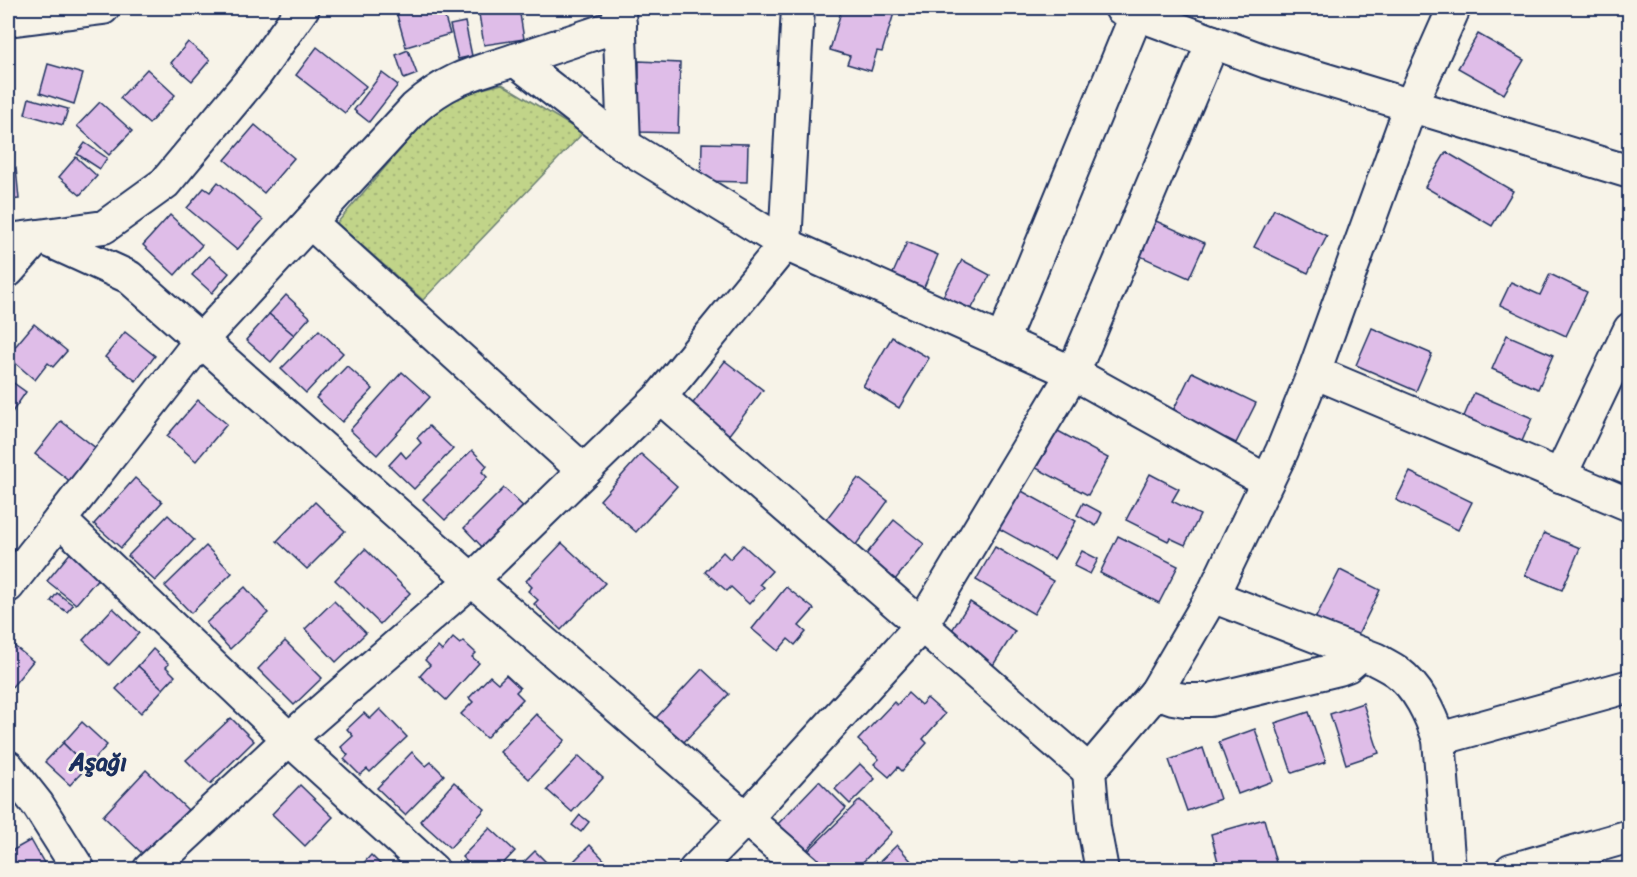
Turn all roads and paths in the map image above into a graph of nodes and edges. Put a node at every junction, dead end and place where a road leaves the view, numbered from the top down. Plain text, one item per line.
1 (103, 8) edge
2 (303, 8) edge
3 (798, 8) edge
4 (1454, 8) edge
5 (1129, 10) edge
6 (619, 16) edge
7 (8, 20) edge
8 (1213, 42) junction
9 (515, 60) junction
10 (1411, 105) junction
11 (624, 145) junction
12 (1629, 172) edge
13 (310, 222) junction
14 (39, 236) junction
15 (8, 240) edge
16 (785, 244) junction
17 (8, 271) edge
18 (1629, 329) edge
19 (201, 340) junction
20 (1002, 341) junction
21 (1314, 372) junction
22 (1073, 373) junction
23 (660, 397) junction
24 (584, 471) junction
25 (1560, 476) junction
26 (1268, 481) junction
27 (1629, 505) edge
28 (60, 520) junction
29 (472, 580) junction
30 (8, 586) edge
31 (1212, 596) junction
32 (921, 626) junction
33 (1361, 654) junction
34 (1629, 686) edge
35 (1156, 692) junction
36 (289, 739) junction
37 (1439, 739) junction
38 (8, 767) edge
39 (1089, 771) junction
40 (746, 818) junction
41 (1629, 836) edge
42 (79, 870) edge
43 (149, 870) edge
44 (433, 870) edge
45 (694, 870) edge
46 (805, 870) edge
47 (1102, 870) edge
48 (1449, 870) edge
49 (1511, 870) edge

1 - 7 street
2 - 14 street
3 - 16 street
4 - 10 street
5 - 8 street
5 - 20 street
6 - 9 street
6 - 11 street
8 - 10 street
8 - 22 street
9 - 11 street
9 - 13 street
10 - 12 street
10 - 21 street
11 - 16 street
13 - 19 street
13 - 24 street
14 - 15 street
14 - 17 street
14 - 19 street
16 - 20 street
16 - 23 street
18 - 25 street
19 - 28 street
19 - 29 street
20 - 22 street
21 - 25 street
21 - 26 street
22 - 26 street
22 - 32 street
23 - 24 street
23 - 32 street
24 - 29 street
25 - 27 street
26 - 31 street
28 - 30 street
28 - 36 street
29 - 36 street
29 - 40 street
31 - 33 street
31 - 35 street
32 - 39 street
32 - 40 street
33 - 35 street
33 - 37 street
34 - 37 street
35 - 39 street
36 - 43 street
36 - 44 street
37 - 48 street
38 - 42 street
39 - 47 street
40 - 45 street
40 - 46 street
41 - 49 street

